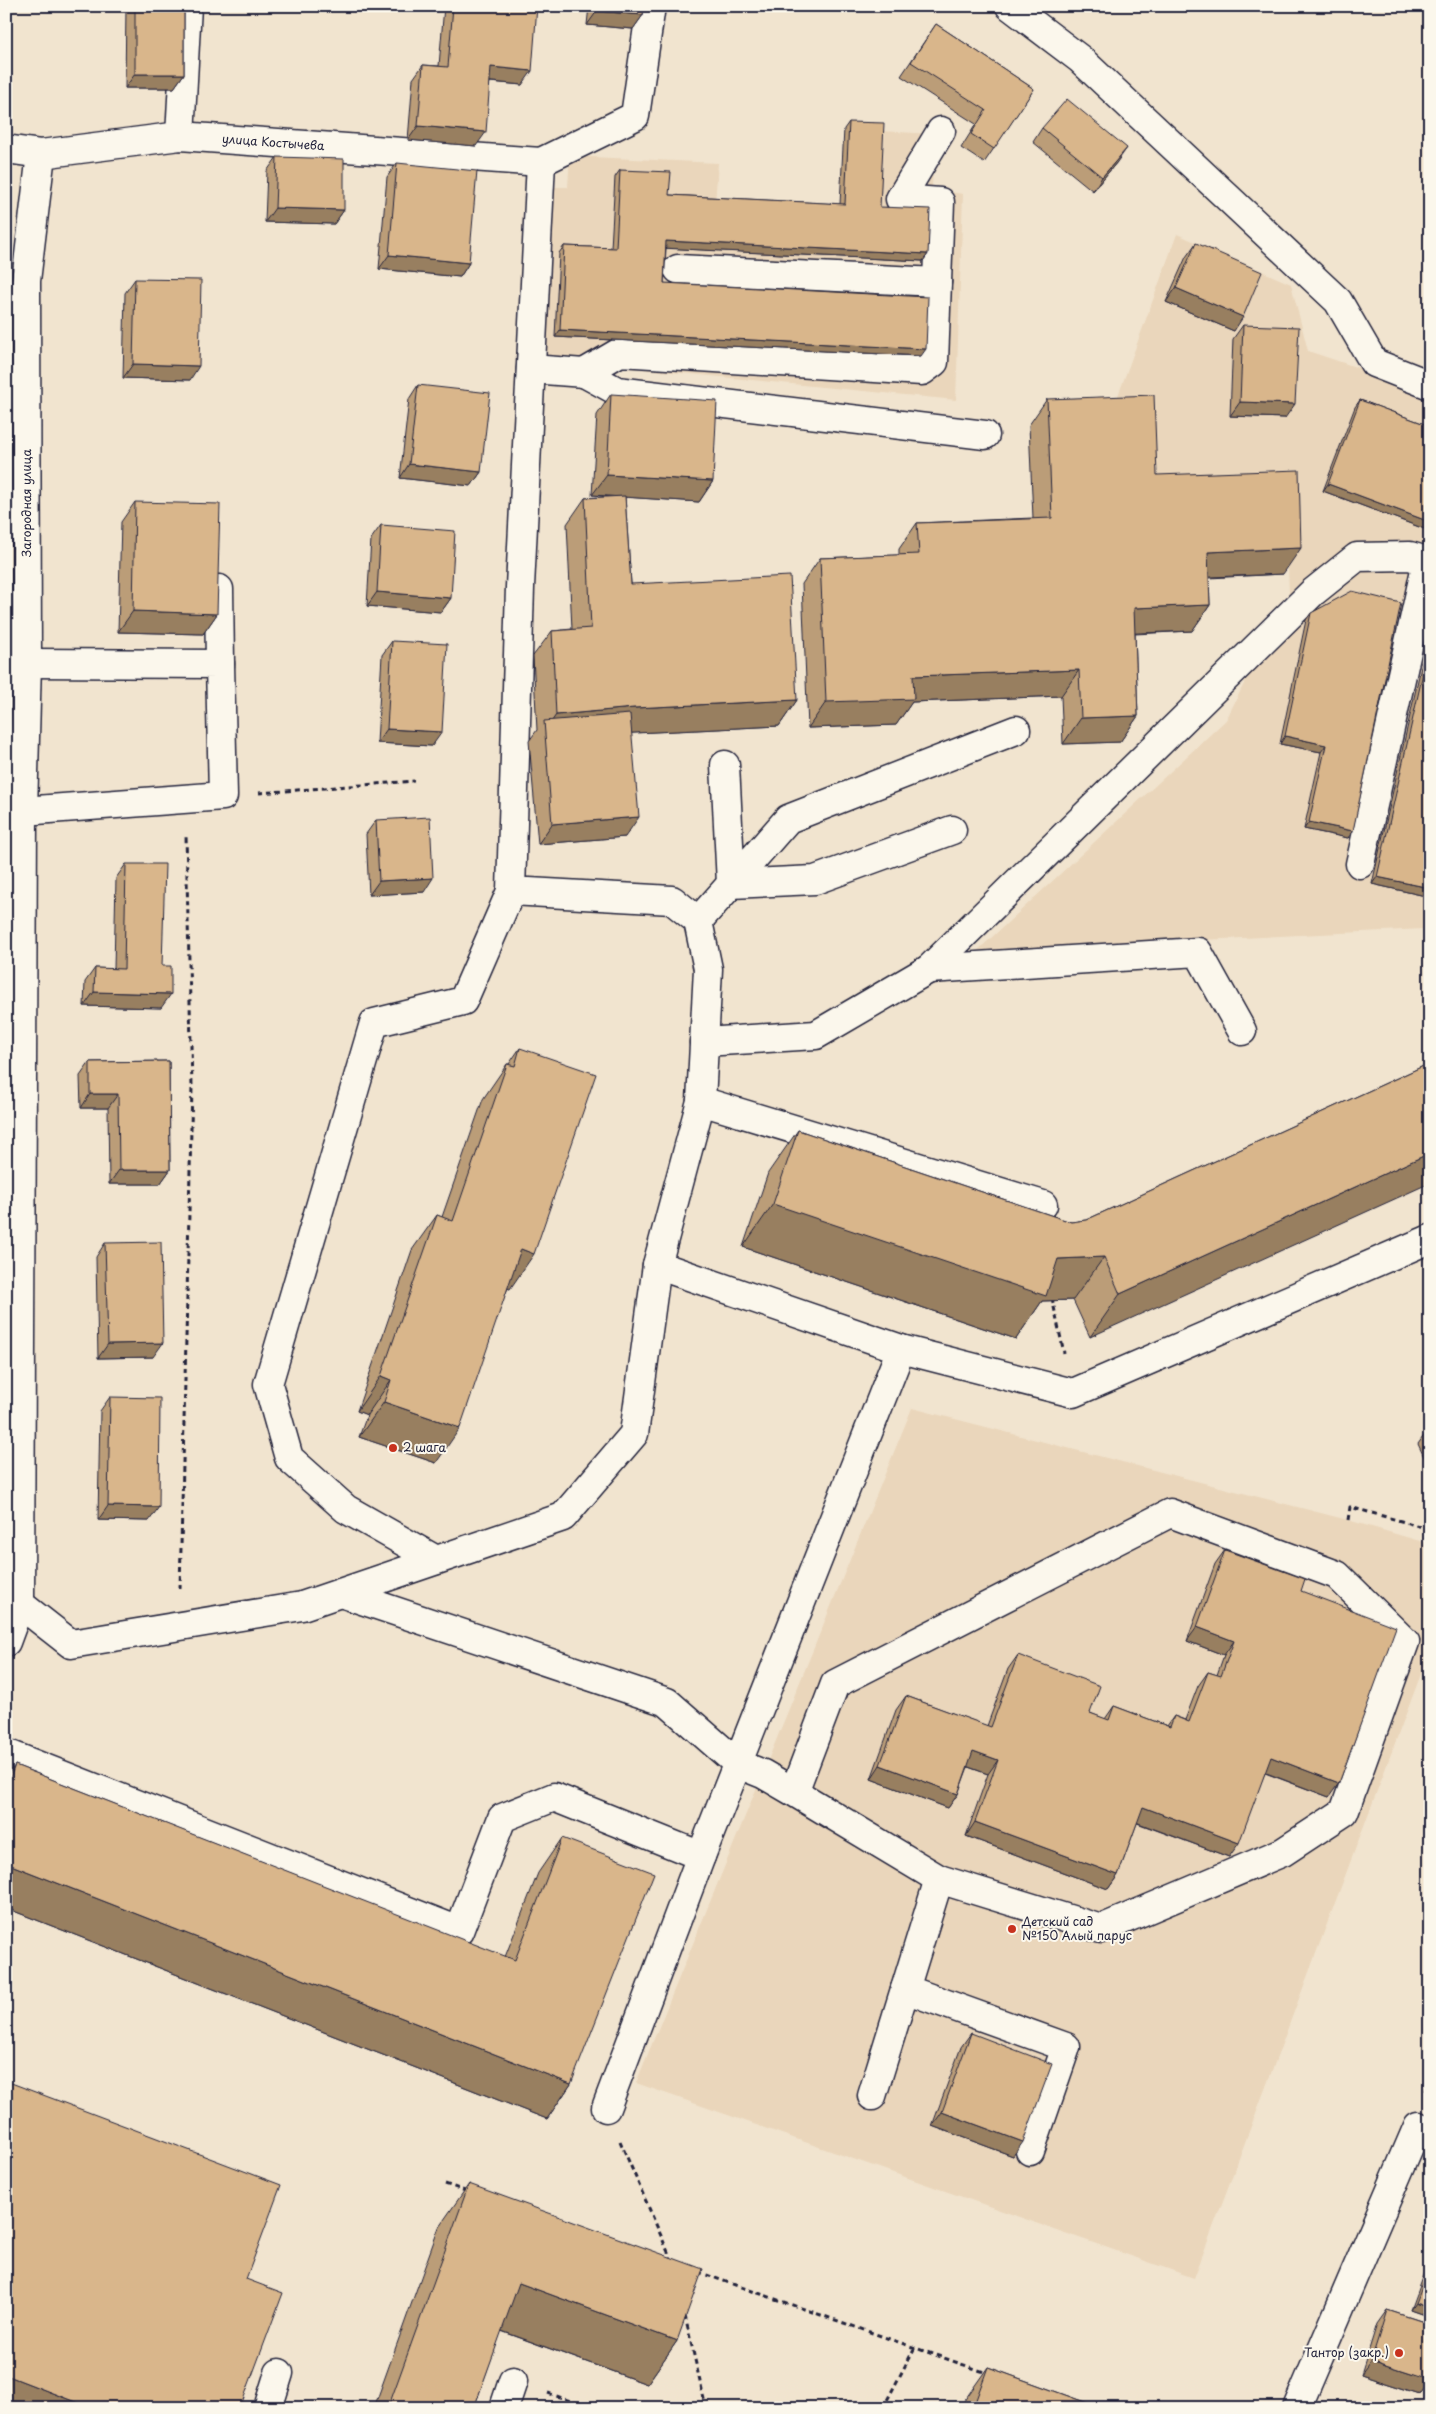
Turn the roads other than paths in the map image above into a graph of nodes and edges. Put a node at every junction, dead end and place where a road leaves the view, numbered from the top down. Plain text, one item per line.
1 (187, 6) edge
2 (652, 6) edge
3 (1010, 6) edge
4 (941, 132) dead end
5 (180, 136) junction
6 (6, 149) edge
7 (42, 154) junction
8 (541, 162) junction
9 (678, 269) dead end
10 (937, 282) junction
11 (531, 369) junction
12 (584, 373) junction
13 (1430, 385) edge
14 (984, 435) dead end
15 (1428, 562) edge
16 (219, 589) edge
17 (27, 663) junction
18 (220, 664) junction
19 (1016, 730) dead end
20 (725, 765) dead end
21 (24, 811) junction
22 (952, 830) dead end
23 (15, 853) edge
24 (1360, 864) dead end
25 (731, 884) junction
26 (511, 891) junction
27 (698, 921) junction
28 (930, 969) junction
29 (1242, 1031) dead end
30 (704, 1042) junction
31 (701, 1101) junction
32 (1042, 1205) dead end
33 (1430, 1239) edge
34 (657, 1265) junction
35 (901, 1349) junction
36 (436, 1560) junction
37 (341, 1593) junction
38 (20, 1604) junction
39 (6, 1642) edge
40 (6, 1753) edge
41 (738, 1764) junction
42 (794, 1792) junction
43 (701, 1856) junction
44 (939, 1879) junction
45 (905, 1989) junction
46 (872, 2096) dead end
47 (606, 2108) road end
48 (1418, 2126) dead end
49 (1030, 2151) dead end
50 (279, 2373) dead end
51 (513, 2381) road end
52 (268, 2408) edge
53 (504, 2408) edge
54 (1297, 2408) edge

1 - 5 street
2 - 8 street
3 - 13 street
4 - 10 street
5 - 7 street, улица Костычева
5 - 8 street, улица Костычева
6 - 7 street, улица Костычева
7 - 17 street, Загородная улица
8 - 11 street
9 - 10 street
10 - 12 street
11 - 12 street
11 - 26 street
12 - 14 street
15 - 24 street
15 - 28 street
16 - 18 street
17 - 18 street
17 - 21 street, Загородная улица
18 - 21 street
19 - 25 street
20 - 25 street
21 - 23 street, Загородная улица
22 - 25 street
23 - 38 street, Загородная улица
25 - 27 street
26 - 27 street
26 - 36 street
27 - 30 street
28 - 29 street
28 - 30 street
30 - 31 street
31 - 32 street
31 - 34 street
33 - 35 street
34 - 35 street
34 - 36 street
35 - 41 street
36 - 37 street
37 - 38 street
37 - 41 street
38 - 39 street, Загородная улица
40 - 43 street
41 - 42 street
41 - 43 street
42 - 44 street
42 - 44 street
43 - 47 street
44 - 45 street
45 - 46 street
45 - 49 street
48 - 54 street
50 - 52 street
51 - 53 street

